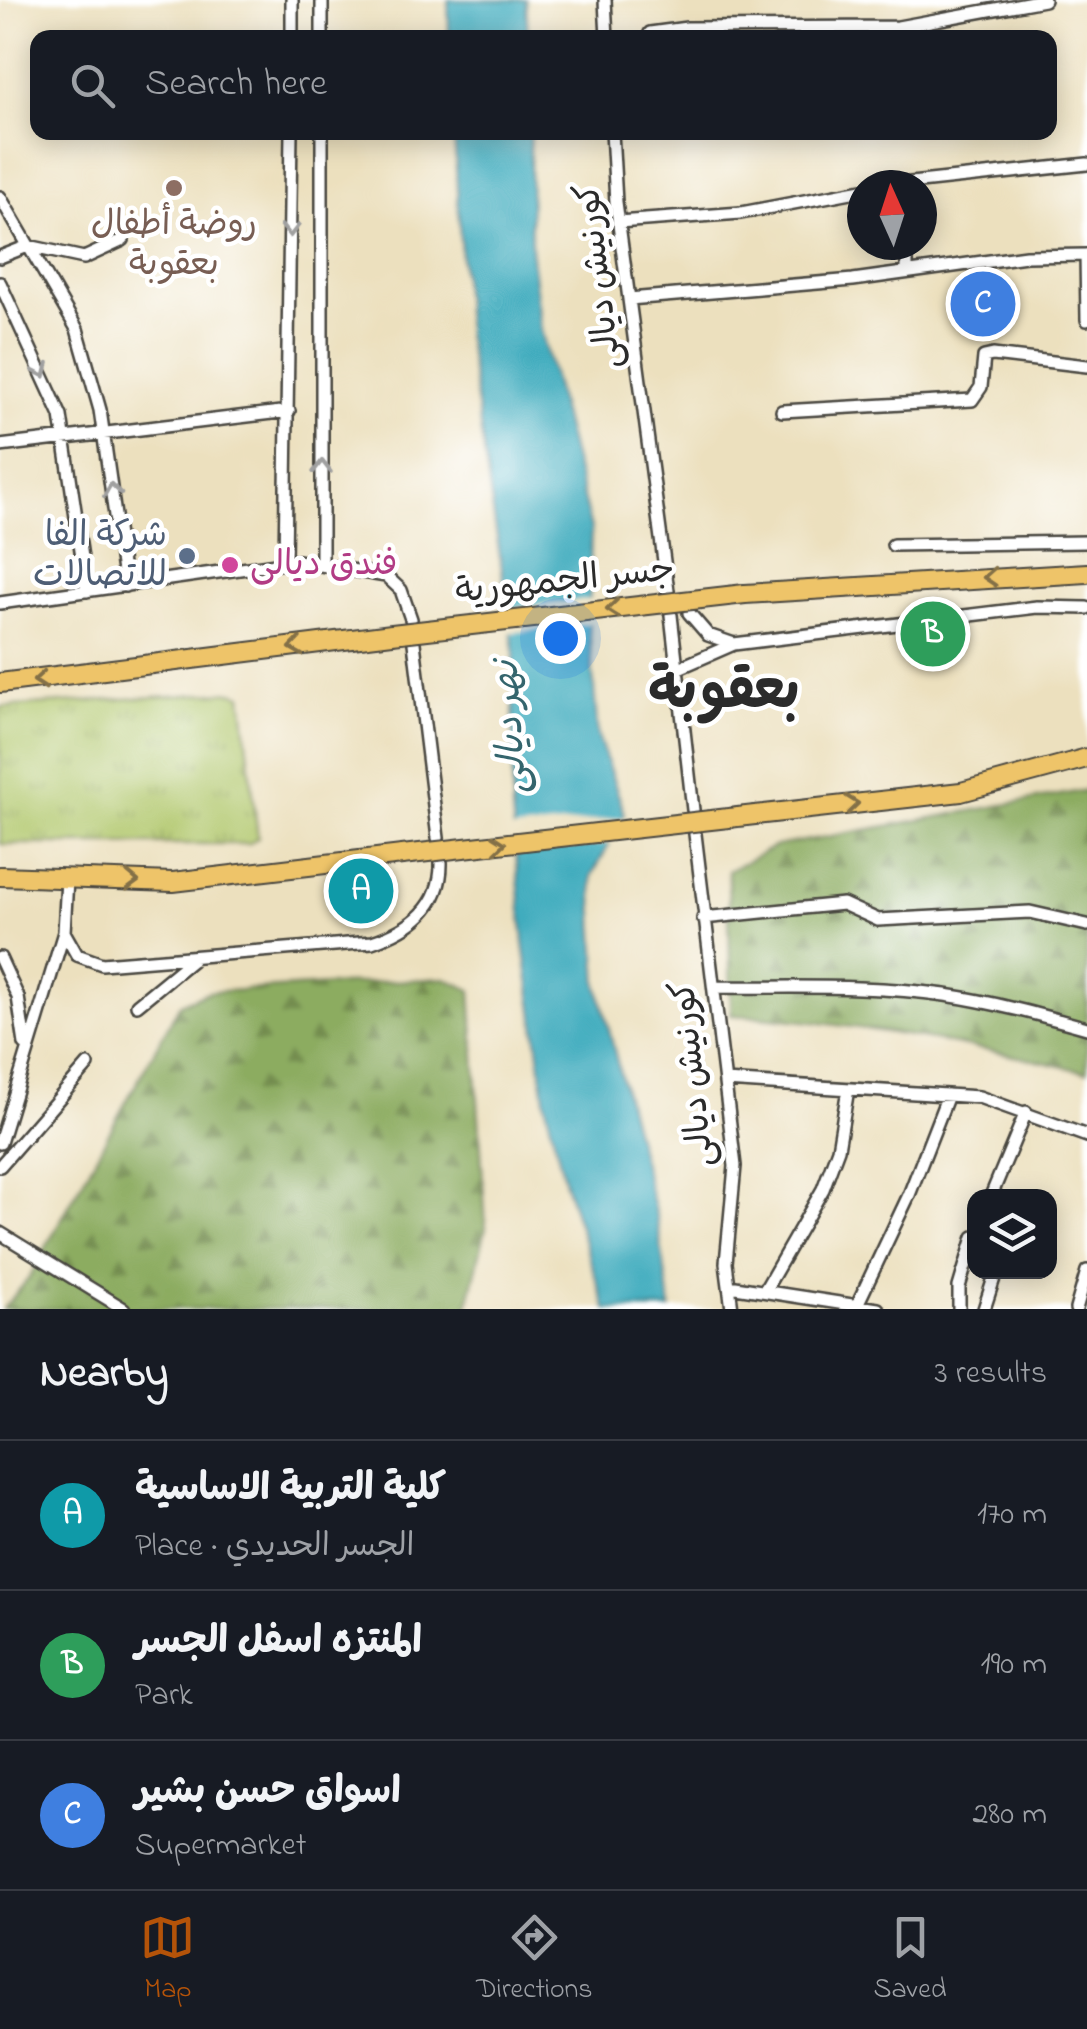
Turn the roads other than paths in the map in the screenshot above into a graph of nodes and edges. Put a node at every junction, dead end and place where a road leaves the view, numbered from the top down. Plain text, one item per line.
1 (292, 0) edge
2 (322, 0) edge
3 (605, 0) edge
4 (1044, 0) edge
5 (292, 30) edge
6 (322, 30) edge
7 (607, 30) edge
8 (693, 30) edge
9 (291, 140) edge
10 (322, 140) edge
11 (613, 140) edge
12 (1087, 164) edge
13 (937, 180) edge
14 (847, 193) edge
15 (0, 198) edge
16 (618, 222) junction
17 (123, 240) dead end
18 (28, 246) junction
19 (1086, 255) edge
20 (0, 257) edge
21 (907, 260) edge
22 (907, 272) junction
23 (0, 283) edge
24 (629, 299) junction
25 (1087, 320) edge
26 (1087, 366) edge
27 (288, 411) junction
28 (782, 411) dead end
29 (104, 434) junction
30 (67, 438) junction
31 (0, 446) edge
32 (1087, 542) edge
33 (893, 545) dead end
34 (285, 562) junction
35 (322, 564) junction
36 (1087, 573) edge
37 (126, 586) junction
38 (672, 590) dead end
39 (87, 591) junction
40 (0, 603) edge
41 (1087, 608) edge
42 (689, 613) dead end
43 (672, 615) dead end
44 (411, 619) dead end
45 (414, 643) dead end
46 (734, 644) junction
47 (679, 668) junction
48 (0, 683) edge
49 (1087, 758) edge
50 (692, 810) dead end
51 (695, 834) dead end
52 (438, 838) dead end
53 (441, 862) dead end
54 (0, 876) edge
55 (67, 880) junction
56 (703, 918) junction
57 (1087, 925) edge
58 (64, 932) junction
59 (0, 958) edge
60 (193, 958) junction
61 (714, 987) junction
62 (137, 1004) dead end
63 (1087, 1028) edge
64 (26, 1051) junction
65 (88, 1065) dead end
66 (725, 1082) junction
67 (848, 1089) junction
68 (948, 1095) junction
69 (1026, 1112) junction
70 (1087, 1136) edge
71 (0, 1142) edge
72 (0, 1166) edge
73 (995, 1189) edge
74 (0, 1233) edge
75 (967, 1260) edge
76 (1087, 1271) edge
77 (994, 1279) edge
78 (729, 1286) junction
79 (766, 1290) junction
80 (857, 1306) junction
81 (124, 1309) edge
82 (732, 1309) edge
83 (878, 1309) edge
84 (959, 1309) edge
85 (984, 1309) edge
86 (1076, 1309) edge

1 - 5 street
2 - 6 street
3 - 7 street
4 - 8 street
9 -> 27 street
35 -> 10 street
11 - 16 street, كورنيش ديالى
12 - 13 street
14 - 16 street
15 - 18 street
16 - 24 street, كورنيش ديالى
17 - 18 street
18 - 20 street
18 - 29 street
19 - 22 street
19 - 25 street
21 - 22 street
22 - 24 street
23 -> 30 street
24 - 38 street, كورنيش ديالى
26 - 28 street
27 - 29 street
27 - 34 street
29 - 30 street
37 -> 29 street
30 - 31 street
30 - 39 street
32 - 33 street
34 - 35 street
34 - 37 street
35 - 44 street
36 -> 48 main road, جسر الجمهورية, bridge
37 - 39 street
39 - 40 street
41 - 46 street
42 - 46 street
43 - 47 street
45 - 52 street
46 - 47 street
47 - 50 street
55 -> 49 main road, bridge
51 - 56 street, كورنيش ديالى
53 - 60 street
54 - 55 main road
55 - 58 street
56 - 57 street
56 - 61 street, كورنيش ديالى
58 - 60 street
58 - 64 street
59 - 64 street
60 - 62 street
61 - 63 street
61 - 66 street, كورنيش ديالى
64 - 71 street
65 - 72 street
66 - 67 street
66 - 78 street, كورنيش ديالى
67 - 68 street
67 - 79 street
68 - 69 street
68 - 80 street
69 - 70 street
69 - 73 street
74 - 81 street
75 - 84 street
76 - 86 street
77 - 85 street
78 - 79 street
78 - 82 street, كورنيش ديالى
79 - 80 street
80 - 83 street

